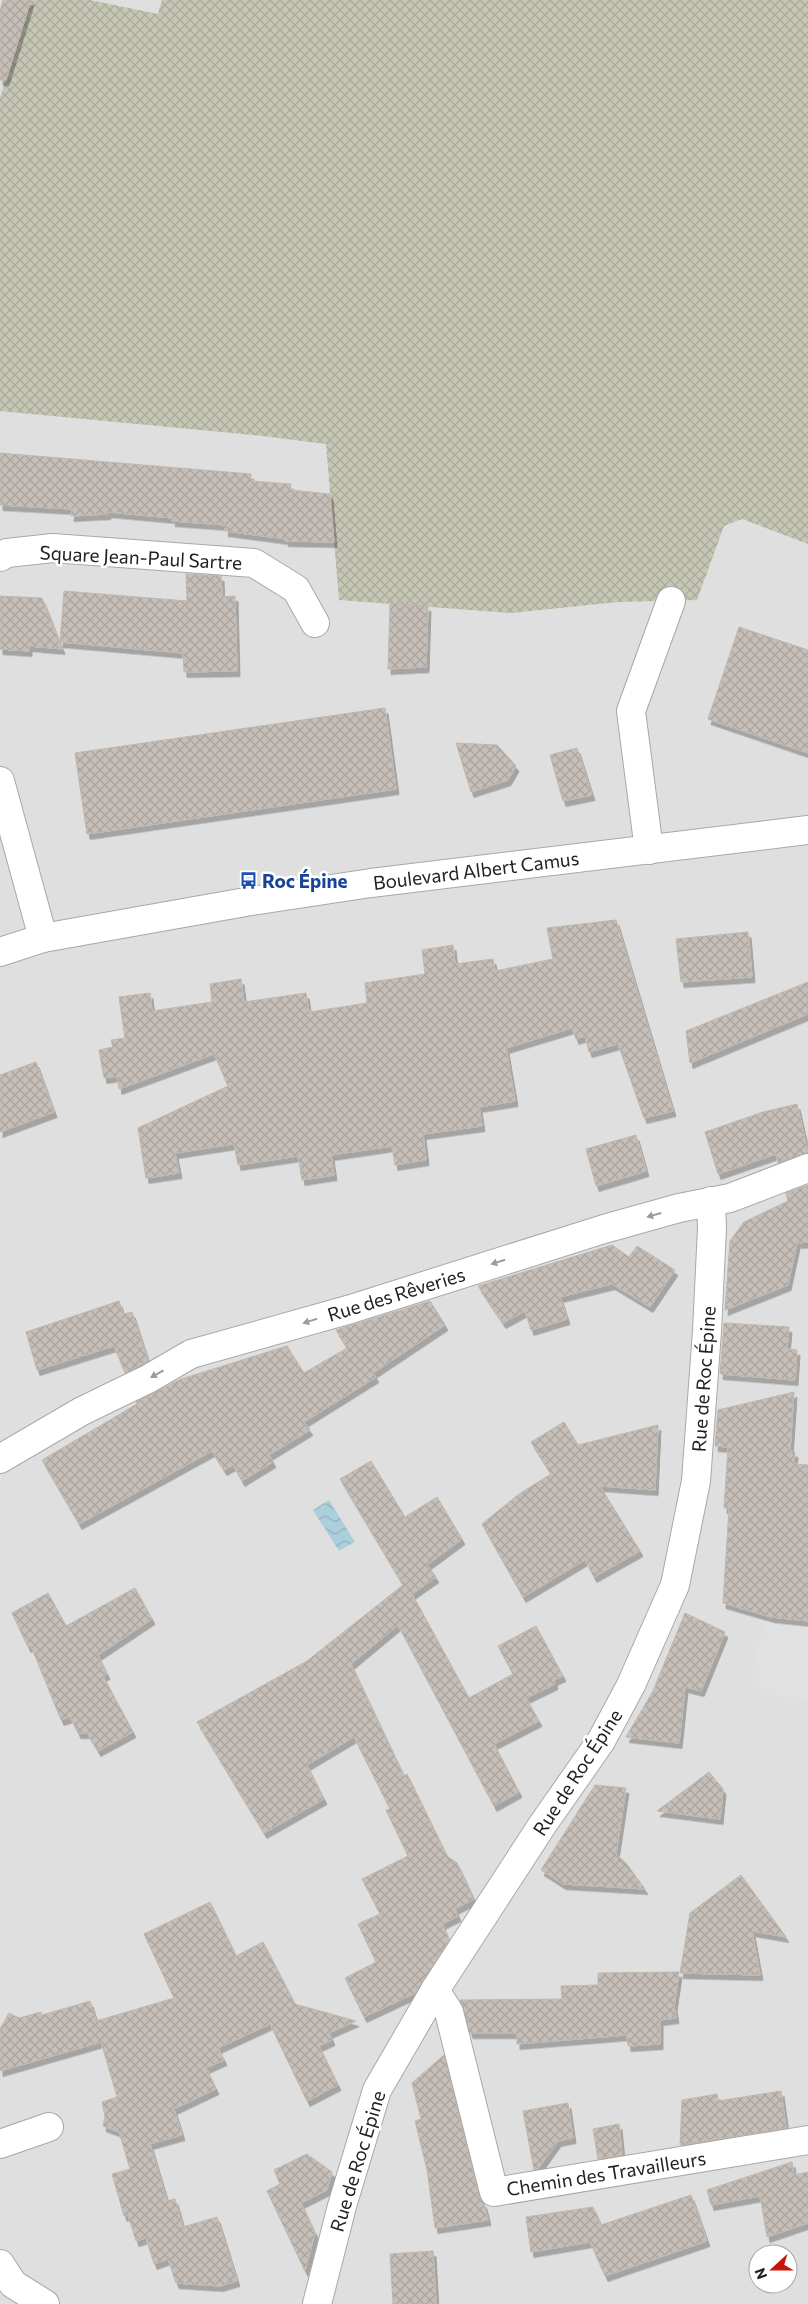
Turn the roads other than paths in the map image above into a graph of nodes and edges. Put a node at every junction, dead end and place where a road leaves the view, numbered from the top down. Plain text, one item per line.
1 (0, 557) edge
2 (671, 601) dead end
3 (315, 623) dead end
4 (0, 781) edge
5 (808, 830) edge
6 (649, 850) junction
7 (43, 938) junction
8 (0, 952) edge
9 (808, 1168) edge
10 (706, 1202) junction
11 (0, 1459) edge
12 (435, 1990) junction
13 (50, 2127) dead end
14 (808, 2140) edge
15 (0, 2144) edge
16 (0, 2264) edge
17 (45, 2304) edge
18 (317, 2304) edge

1 - 3 street, Square Jean-Paul Sartre
2 - 6 street
4 - 7 street
5 - 6 street, Boulevard Albert Camus
6 - 7 street, Boulevard Albert Camus
7 - 8 street, Boulevard Albert Camus
9 - 10 street, Rue des Rêveries
10 -> 11 street, Rue des Rêveries
10 - 12 street, Rue de Roc Épine
12 - 14 street, Chemin des Travailleurs
12 - 18 street, Rue de Roc Épine
13 - 15 street
16 - 17 street

